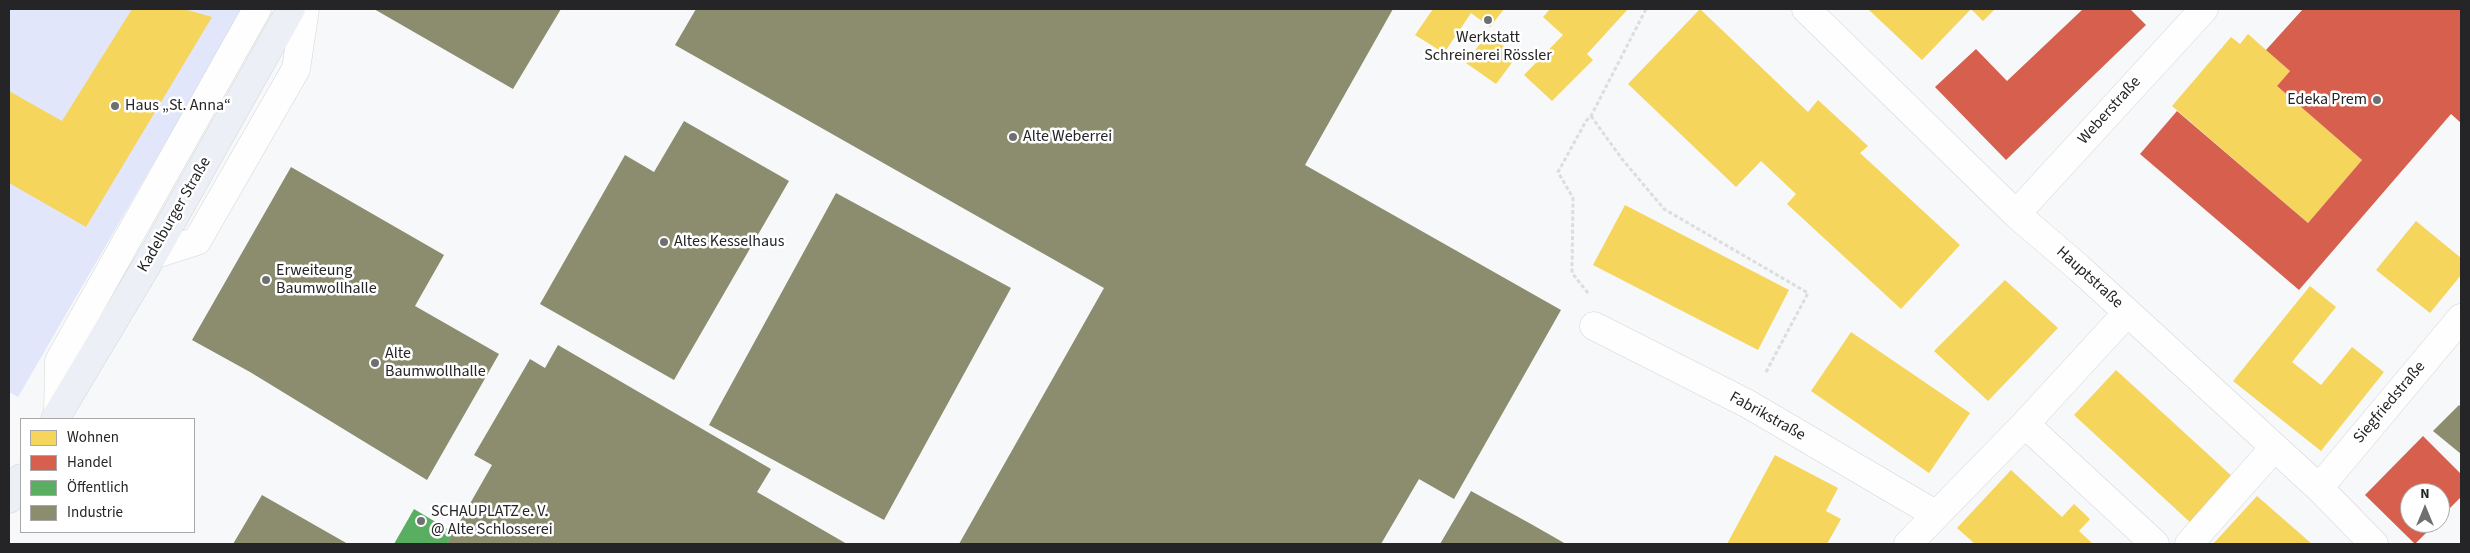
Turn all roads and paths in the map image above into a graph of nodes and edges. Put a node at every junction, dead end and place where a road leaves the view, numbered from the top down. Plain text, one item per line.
1 (257, 9) edge
2 (291, 9) edge
3 (305, 9) edge
4 (1646, 9) edge
5 (1806, 9) edge
6 (2204, 9) edge
7 (1591, 116) junction
8 (2016, 214) junction
9 (153, 255) junction
10 (2127, 312) junction
11 (2461, 318) edge
12 (1594, 326) joint
13 (1748, 404) junction
14 (56, 417) edge
15 (2025, 424) junction
16 (2273, 449) junction
17 (20, 480) edge
18 (2319, 488) junction
19 (9, 499) edge
20 (1935, 514) junction
21 (1908, 544) edge
22 (2155, 544) edge
23 (2188, 544) edge
24 (2374, 544) edge

1 - 14 street
2 - 9 main road, Kadelburger Straße
3 - 9 street
4 - 7 path
5 - 8 street, Hauptstraße
6 - 8 street, Weberstraße
7 - 12 path
7 - 13 path
8 - 10 street, Hauptstraße
9 - 14 main road, Kadelburger Straße
10 - 15 street
10 - 16 street, Hauptstraße
11 - 18 street, Siegfriedstraße
12 - 13 street, Fabrikstraße
13 - 20 street, Fabrikstraße
15 - 20 street
15 - 22 street
16 - 18 street, Hauptstraße
16 - 23 street
17 - 19 main road
18 - 24 street, Hauptstraße
20 - 21 street

